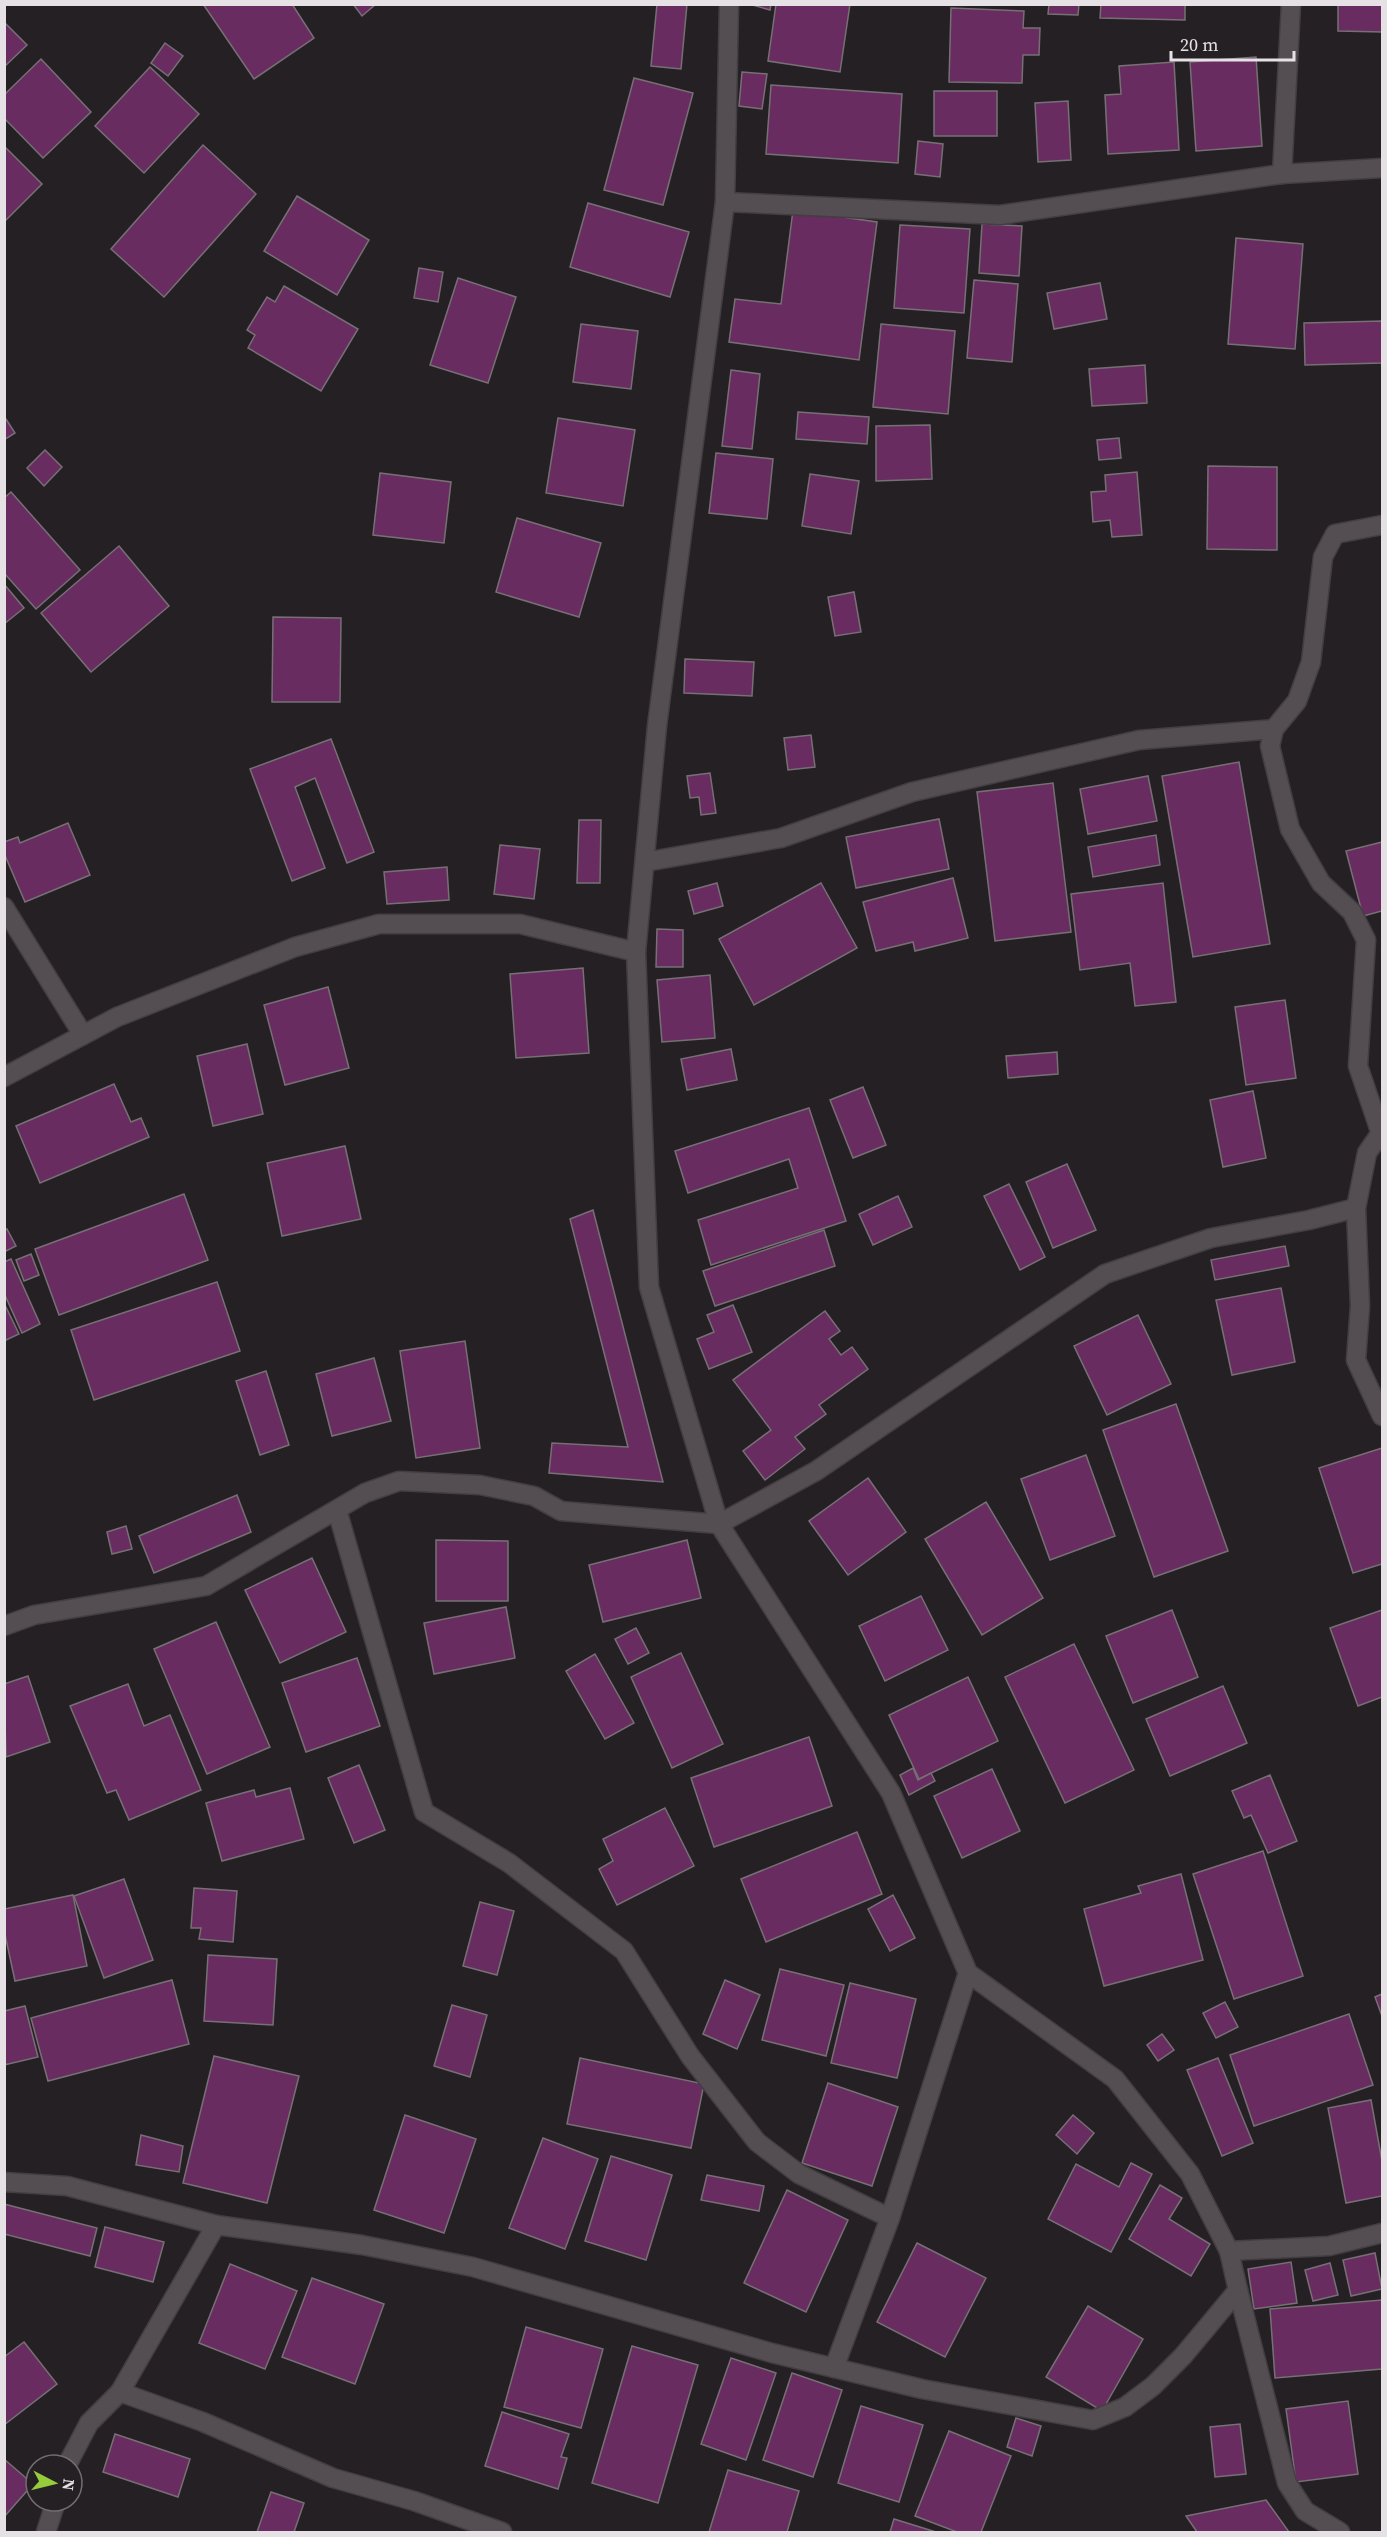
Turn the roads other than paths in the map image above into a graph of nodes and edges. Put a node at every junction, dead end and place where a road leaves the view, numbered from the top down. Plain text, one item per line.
1 (729, 4) edge
2 (1291, 4) edge
3 (1383, 168) edge
4 (1282, 174) junction
5 (725, 202) junction
6 (1383, 525) edge
7 (1274, 729) junction
8 (645, 862) junction
9 (4, 907) edge
10 (636, 952) junction
11 (82, 1035) junction
12 (4, 1077) edge
13 (1382, 1133) edge
14 (1356, 1209) junction
15 (1383, 1416) edge
16 (337, 1510) junction
17 (719, 1524) junction
18 (4, 1626) edge
19 (968, 1973) junction
20 (4, 2182) edge
21 (890, 2218) junction
22 (216, 2225) junction
23 (1383, 2233) edge
24 (1229, 2251) junction
25 (1238, 2290) junction
26 (834, 2368) junction
27 (120, 2392) junction
28 (74, 2453) edge
29 (52, 2513) edge
30 (46, 2532) edge
31 (502, 2532) edge
32 (1340, 2532) edge

1 - 5 street
2 - 4 street
3 - 4 street
4 - 5 street
5 - 8 street
6 - 7 street
7 - 8 street
7 - 13 street
8 - 10 street
9 - 11 street
10 - 11 street
10 - 17 street
11 - 12 street
13 - 14 street
14 - 15 street
14 - 17 street
16 - 17 street
16 - 18 street
16 - 21 street
17 - 19 street
19 - 21 street
19 - 24 street
20 - 22 street
21 - 26 street
22 - 26 street
22 - 27 street
23 - 24 street
24 - 25 street
25 - 26 street
25 - 32 street
27 - 28 street
27 - 31 street
29 - 30 street

